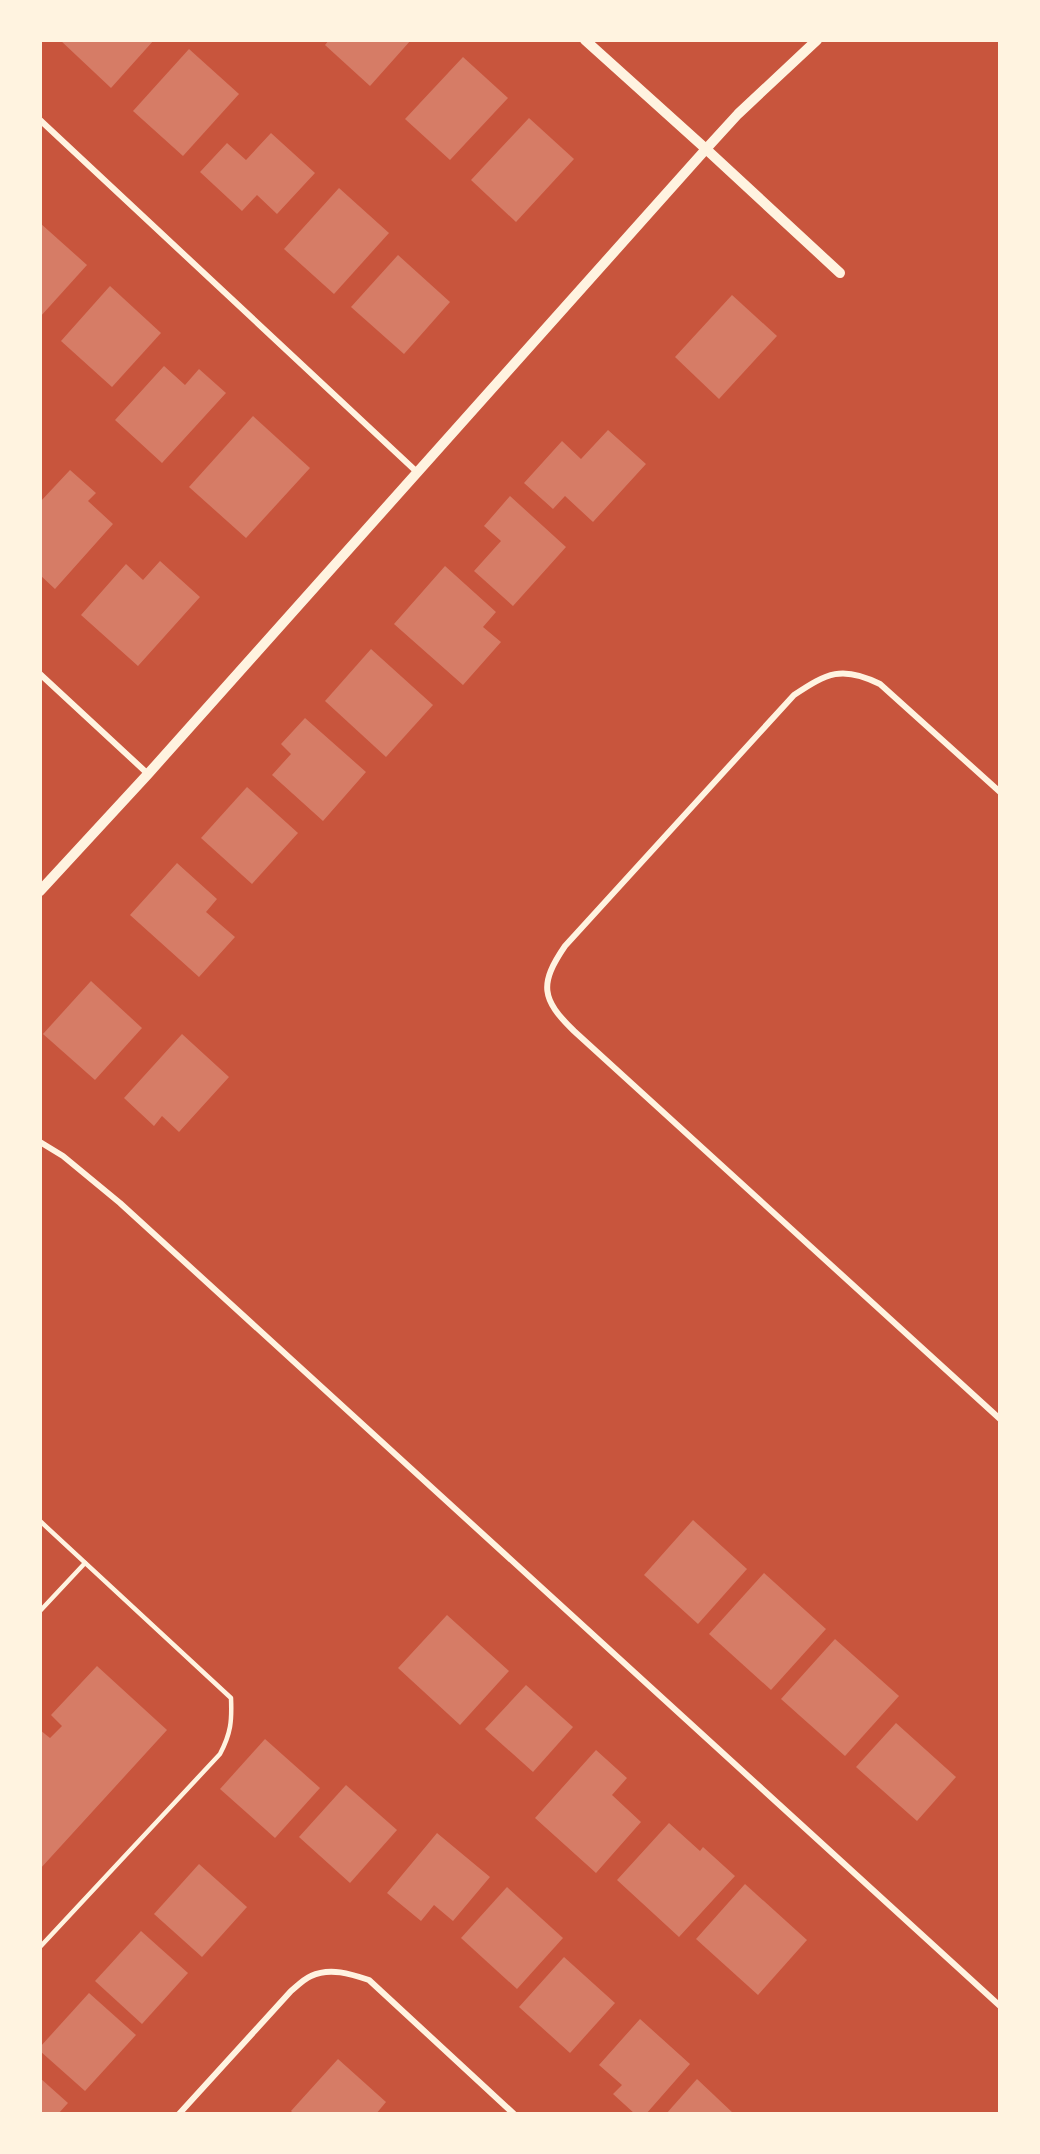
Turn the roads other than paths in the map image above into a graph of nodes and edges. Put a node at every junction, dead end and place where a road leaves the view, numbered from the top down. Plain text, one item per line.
1 (585, 40) edge
2 (817, 40) edge
3 (40, 120) edge
4 (706, 148) junction
5 (840, 273) dead end
6 (418, 473) junction
7 (40, 674) edge
8 (148, 774) junction
9 (999, 792) edge
10 (40, 891) edge
11 (40, 1142) edge
12 (999, 1419) edge
13 (40, 1521) edge
14 (85, 1563) junction
15 (40, 1611) edge
16 (40, 1947) edge
17 (999, 2006) edge
18 (179, 2114) edge
19 (514, 2114) edge

1 - 4 street
2 - 4 street
3 - 6 street
4 - 5 street
4 - 6 street
6 - 8 street
7 - 8 street
8 - 10 street
9 - 12 street
11 - 17 street
13 - 14 lane
14 - 15 lane
14 - 16 lane
18 - 19 street

